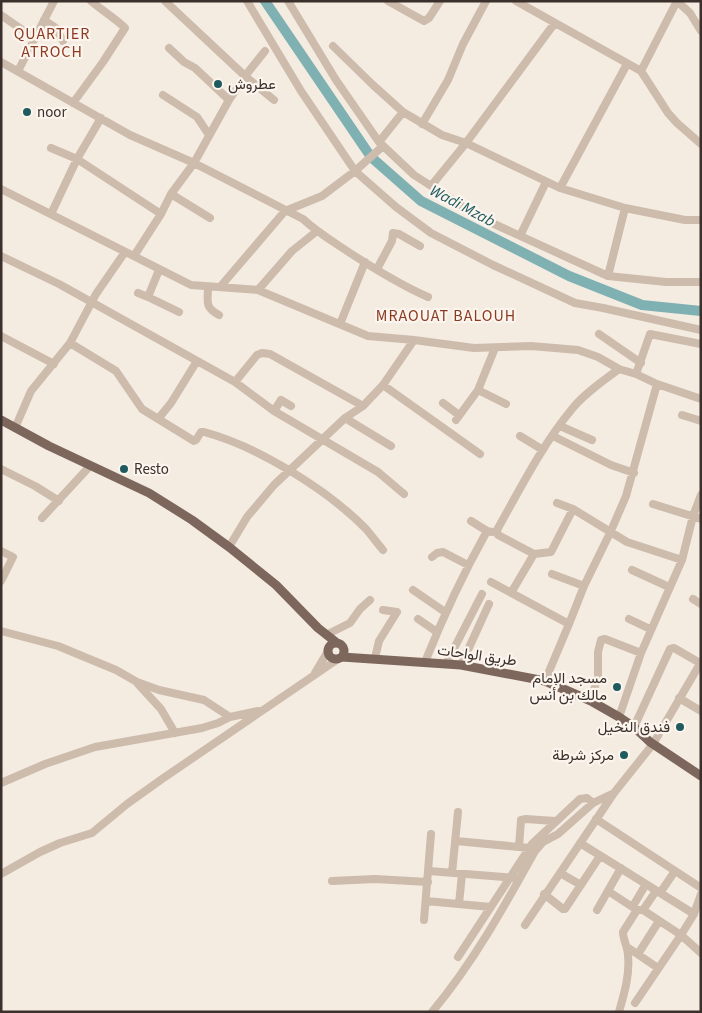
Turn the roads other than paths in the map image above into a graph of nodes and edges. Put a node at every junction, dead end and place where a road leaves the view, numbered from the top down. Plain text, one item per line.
1 (54, 1) edge
2 (91, 1) edge
3 (165, 1) edge
4 (247, 1) edge
5 (288, 1) edge
6 (389, 1) edge
7 (440, 1) edge
8 (486, 1) edge
9 (516, 1) edge
10 (677, 1) edge
11 (1, 15) edge
12 (44, 20) junction
13 (554, 24) junction
14 (701, 31) edge
15 (34, 38) junction
16 (63, 41) dead end
17 (333, 46) dead end
18 (169, 48) dead end
19 (265, 51) dead end
20 (1, 62) edge
21 (627, 64) junction
22 (18, 71) junction
23 (640, 71) junction
24 (245, 76) junction
25 (163, 95) dead end
26 (229, 100) junction
27 (274, 100) dead end
28 (73, 103) junction
29 (403, 112) junction
30 (101, 118) junction
31 (422, 124) junction
32 (209, 135) junction
33 (466, 142) junction
34 (381, 144) junction
35 (701, 144) edge
36 (51, 148) dead end
37 (77, 159) junction
38 (194, 163) junction
39 (355, 171) junction
40 (546, 182) junction
41 (432, 186) junction
42 (560, 188) junction
43 (1, 189) edge
44 (171, 194) junction
45 (624, 208) junction
46 (285, 211) junction
47 (51, 214) junction
48 (161, 214) junction
49 (210, 218) dead end
50 (701, 220) edge
51 (317, 231) junction
52 (520, 236) junction
53 (420, 246) dead end
54 (125, 252) junction
55 (134, 256) junction
56 (2, 260) edge
57 (364, 262) junction
58 (377, 269) junction
59 (159, 270) junction
60 (608, 276) junction
61 (701, 282) edge
62 (220, 287) junction
63 (208, 288) junction
64 (258, 290) junction
65 (138, 293) dead end
66 (148, 297) junction
67 (428, 297) dead end
68 (91, 303) junction
69 (179, 312) dead end
70 (219, 315) dead end
71 (340, 324) junction
72 (701, 330) edge
73 (599, 334) dead end
74 (1, 336) edge
75 (414, 340) junction
76 (70, 343) junction
77 (701, 344) edge
78 (495, 348) junction
79 (197, 361) junction
80 (641, 363) junction
81 (54, 364) junction
82 (619, 369) junction
83 (636, 374) junction
84 (235, 382) junction
85 (657, 384) junction
86 (383, 385) junction
87 (478, 390) junction
88 (701, 399) edge
89 (443, 403) dead end
90 (506, 404) dead end
91 (290, 406) dead end
92 (363, 406) junction
93 (274, 411) junction
94 (682, 414) dead end
95 (345, 418) junction
96 (158, 419) junction
97 (1, 420) edge
98 (701, 421) edge
99 (560, 426) junction
100 (15, 428) junction
101 (520, 436) dead end
102 (552, 436) junction
103 (323, 439) junction
104 (592, 440) dead end
105 (390, 446) dead end
106 (543, 450) junction
107 (480, 454) dead end
108 (90, 466) junction
109 (1, 469) edge
110 (289, 471) junction
111 (634, 473) junction
112 (404, 494) dead end
113 (700, 498) edge
114 (59, 501) junction
115 (558, 503) dead end
116 (653, 504) dead end
117 (573, 508) junction
118 (42, 518) dead end
119 (697, 518) edge
120 (471, 521) dead end
121 (487, 531) junction
122 (496, 533) junction
123 (610, 533) junction
124 (229, 547) junction
125 (383, 550) dead end
126 (1, 551) edge
127 (534, 554) junction
128 (432, 557) dead end
129 (682, 560) junction
130 (468, 566) junction
131 (632, 570) dead end
132 (552, 574) dead end
133 (1, 581) edge
134 (491, 582) dead end
135 (584, 586) junction
136 (669, 587) junction
137 (413, 590) dead end
138 (511, 593) junction
139 (482, 594) dead end
140 (370, 600) dead end
141 (693, 600) dead end
142 (489, 604) dead end
143 (701, 604) edge
144 (383, 610) dead end
145 (446, 612) junction
146 (418, 619) dead end
147 (628, 619) dead end
148 (569, 624) junction
149 (317, 628) junction
150 (650, 629) junction
151 (1, 631) edge
152 (437, 632) junction
153 (326, 635) junction
154 (336, 651) junction
155 (640, 653) junction
156 (373, 658) junction
157 (425, 662) junction
158 (700, 662) edge
159 (446, 664) junction
160 (461, 665) junction
161 (314, 675) junction
162 (545, 681) junction
163 (137, 682) junction
164 (679, 698) junction
165 (591, 701) junction
166 (701, 710) edge
167 (260, 711) junction
168 (230, 717) junction
169 (619, 718) junction
170 (634, 727) junction
171 (175, 733) junction
172 (653, 744) junction
173 (701, 776) edge
174 (1, 783) edge
175 (614, 793) junction
176 (593, 802) junction
177 (458, 812) dead end
178 (596, 819) junction
179 (556, 821) junction
180 (431, 834) dead end
181 (456, 841) junction
182 (580, 843) junction
183 (518, 847) junction
184 (530, 848) junction
185 (600, 856) junction
186 (622, 868) junction
187 (429, 871) junction
188 (675, 871) junction
189 (452, 873) junction
190 (560, 873) junction
191 (1, 874) edge
192 (462, 874) junction
193 (511, 878) junction
194 (520, 878) junction
195 (332, 881) dead end
196 (428, 882) junction
197 (646, 884) junction
198 (581, 885) junction
199 (701, 888) edge
200 (608, 891) junction
201 (658, 892) junction
202 (544, 894) junction
203 (701, 894) edge
204 (426, 901) junction
205 (459, 904) junction
206 (491, 907) junction
207 (638, 909) junction
208 (596, 910) dead end
209 (694, 914) junction
210 (424, 920) dead end
211 (659, 920) junction
212 (525, 924) dead end
213 (681, 935) junction
214 (472, 937) junction
215 (482, 943) junction
216 (627, 947) junction
217 (701, 953) edge
218 (638, 954) junction
219 (458, 957) dead end
220 (658, 968) junction
221 (635, 1003) dead end
222 (432, 1012) edge
223 (619, 1012) edge

1 - 12 street
2 - 28 street
3 - 24 street
4 - 39 street
5 - 34 street
6 - 7 street
8 - 31 street
9 - 13 street
10 - 14 street
10 - 23 street
11 - 15 street
12 - 15 street
12 - 16 street
13 - 21 street
13 - 33 street
15 - 22 street
17 - 29 street
18 - 26 street
19 - 24 street
20 - 22 street
21 - 23 street
21 - 42 street
22 - 28 street
23 - 35 street
24 - 26 street
24 - 27 street
25 - 32 street
26 - 32 street
28 - 30 street
29 - 31 street
29 - 34 street
30 - 37 street
30 - 38 street
31 - 33 street
32 - 38 street
33 - 40 street
33 - 41 street
34 - 39 street
34 - 41 street
36 - 37 street
37 - 47 street
37 - 48 street
38 - 44 street
38 - 46 street
39 - 46 street
39 - 72 street
40 - 42 street
40 - 52 street
41 - 52 street
42 - 45 street
43 - 47 street
44 - 48 street
44 - 49 street
45 - 50 street
45 - 60 street
46 - 51 street
46 - 62 street
47 - 54 street
48 - 55 street
51 - 57 street
51 - 64 street
52 - 60 street
53 - 58 street
54 - 55 street
54 - 68 street
55 - 59 street
56 - 68 street
57 - 58 street
57 - 71 street
58 - 67 street
59 - 63 street
59 - 66 street
60 - 61 street
62 - 63 street
62 - 64 street
63 - 70 street
64 - 71 street
65 - 66 street
66 - 69 street
68 - 76 street
68 - 79 street
71 - 75 street
73 - 80 street
74 - 81 street
75 - 78 street
75 - 86 street
76 - 81 street
76 - 96 street
77 - 80 street
78 - 82 street
78 - 87 street
79 - 84 street
79 - 96 street
80 - 83 street
81 - 100 street
82 - 83 street
82 - 99 street
83 - 85 street
84 - 92 street
84 - 93 street
85 - 88 street
85 - 111 street
86 - 92 street
86 - 107 street
87 - 89 street
87 - 90 street
91 - 93 street
92 - 95 street
93 - 103 street
94 - 98 street
95 - 103 street
95 - 105 street
96 - 110 street
97 - 100 main road
99 - 102 street
99 - 104 street
100 - 108 main road
101 - 106 street
102 - 106 street
102 - 111 street
103 - 110 street
103 - 112 street
106 - 122 street
108 - 114 street
108 - 124 main road
109 - 114 street
110 - 124 street
110 - 125 street
111 - 123 street
113 - 119 street
114 - 118 street
115 - 117 street
116 - 119 street
117 - 123 street
117 - 127 street
119 - 129 street
120 - 121 street
121 - 122 street
121 - 130 street
122 - 127 street
123 - 129 street
123 - 135 street
124 - 149 main road
126 - 133 street
127 - 138 street
128 - 130 street
129 - 136 street
130 - 145 street
131 - 136 street
132 - 135 street
134 - 138 street
135 - 148 street
136 - 150 street
137 - 145 street
138 - 148 street
139 - 159 street
140 - 153 street
141 - 143 street
142 - 160 street
144 - 156 street
145 - 152 street
146 - 152 street
147 - 150 street
148 - 162 street
149 - 153 main road
149 - 154 main road
150 - 155 street
151 - 163 street
152 - 157 street
153 - 154 main road
154 - 156 main road, طريق الواحات
154 - 161 street
154 - 161 street
155 - 165 street
155 - 169 street
156 - 157 main road, طريق الواحات
157 - 159 main road, طريق الواحات
158 - 164 street
158 - 170 street
159 - 160 main road, طريق الواحات
160 - 162 main road, طريق الواحات
161 - 167 street
162 - 165 main road, طريق الواحات
163 - 168 street
163 - 171 street
164 - 166 street
164 - 172 street
165 - 169 main road, طريق الواحات
167 - 168 street
167 - 191 street
168 - 171 street
169 - 170 main road, طريق الواحات
170 - 172 main road, طريق الواحات
171 - 174 street
172 - 173 main road, طريق الواحات
172 - 175 street
175 - 176 street
175 - 178 street
176 - 179 street
176 - 194 street
177 - 181 street
178 - 182 street
178 - 188 street
179 - 183 street
179 - 184 street
180 - 187 street
181 - 183 street
181 - 189 street
182 - 185 street
182 - 190 street
183 - 184 street
184 - 193 street
185 - 186 street
185 - 198 street
186 - 197 street
186 - 200 street
187 - 189 street
187 - 196 street
188 - 199 street
188 - 201 street
189 - 192 street
190 - 198 street
190 - 202 street
192 - 193 street
192 - 205 street
193 - 194 street
193 - 206 street
194 - 215 street
195 - 196 street
196 - 204 street
197 - 201 street
197 - 207 street
198 - 202 street
200 - 207 street
200 - 208 street
201 - 207 street
201 - 209 street
202 - 212 street
203 - 209 street
204 - 205 street
204 - 210 street
205 - 206 street
206 - 214 street
207 - 211 street
207 - 216 street
209 - 213 street
211 - 213 street
211 - 218 street
213 - 217 street
213 - 220 street
214 - 215 street
214 - 219 street
215 - 222 street
216 - 218 street
216 - 223 street
218 - 220 street
220 - 221 street

